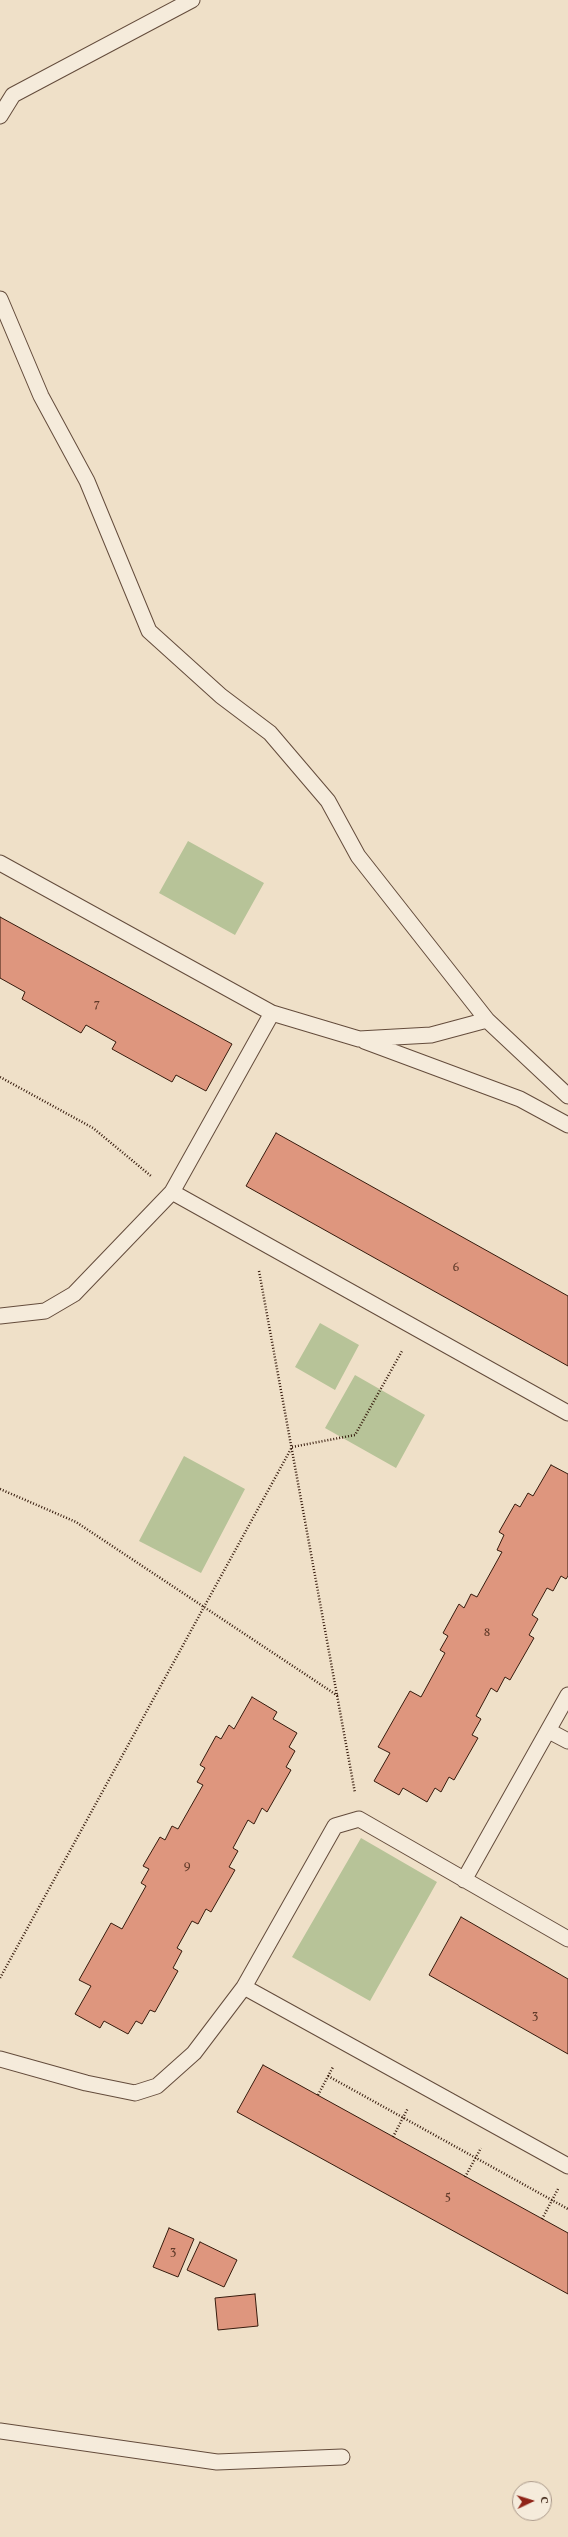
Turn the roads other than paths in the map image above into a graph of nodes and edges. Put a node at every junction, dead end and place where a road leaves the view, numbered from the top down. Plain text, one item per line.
1 (192, 0) edge
2 (0, 116) edge
3 (0, 299) edge
4 (0, 863) edge
5 (272, 1012) junction
6 (487, 1020) junction
7 (359, 1039) junction
8 (568, 1096) edge
9 (568, 1125) edge
10 (172, 1192) junction
11 (0, 1316) edge
12 (568, 1413) edge
13 (568, 1696) edge
14 (549, 1731) junction
15 (568, 1741) edge
16 (464, 1880) junction
17 (568, 1939) edge
18 (244, 1987) junction
19 (0, 2059) edge
20 (568, 2166) edge
21 (0, 2431) edge
22 (342, 2458) dead end

1 - 2 lane
3 - 6 lane
4 - 5 lane
5 - 7 lane
5 - 10 lane
6 - 7 lane
6 - 8 lane
7 - 9 lane
10 - 11 lane
10 - 12 lane
13 - 14 lane
14 - 15 lane
14 - 16 lane
16 - 17 lane
16 - 18 lane
18 - 19 lane
18 - 20 lane
21 - 22 lane

